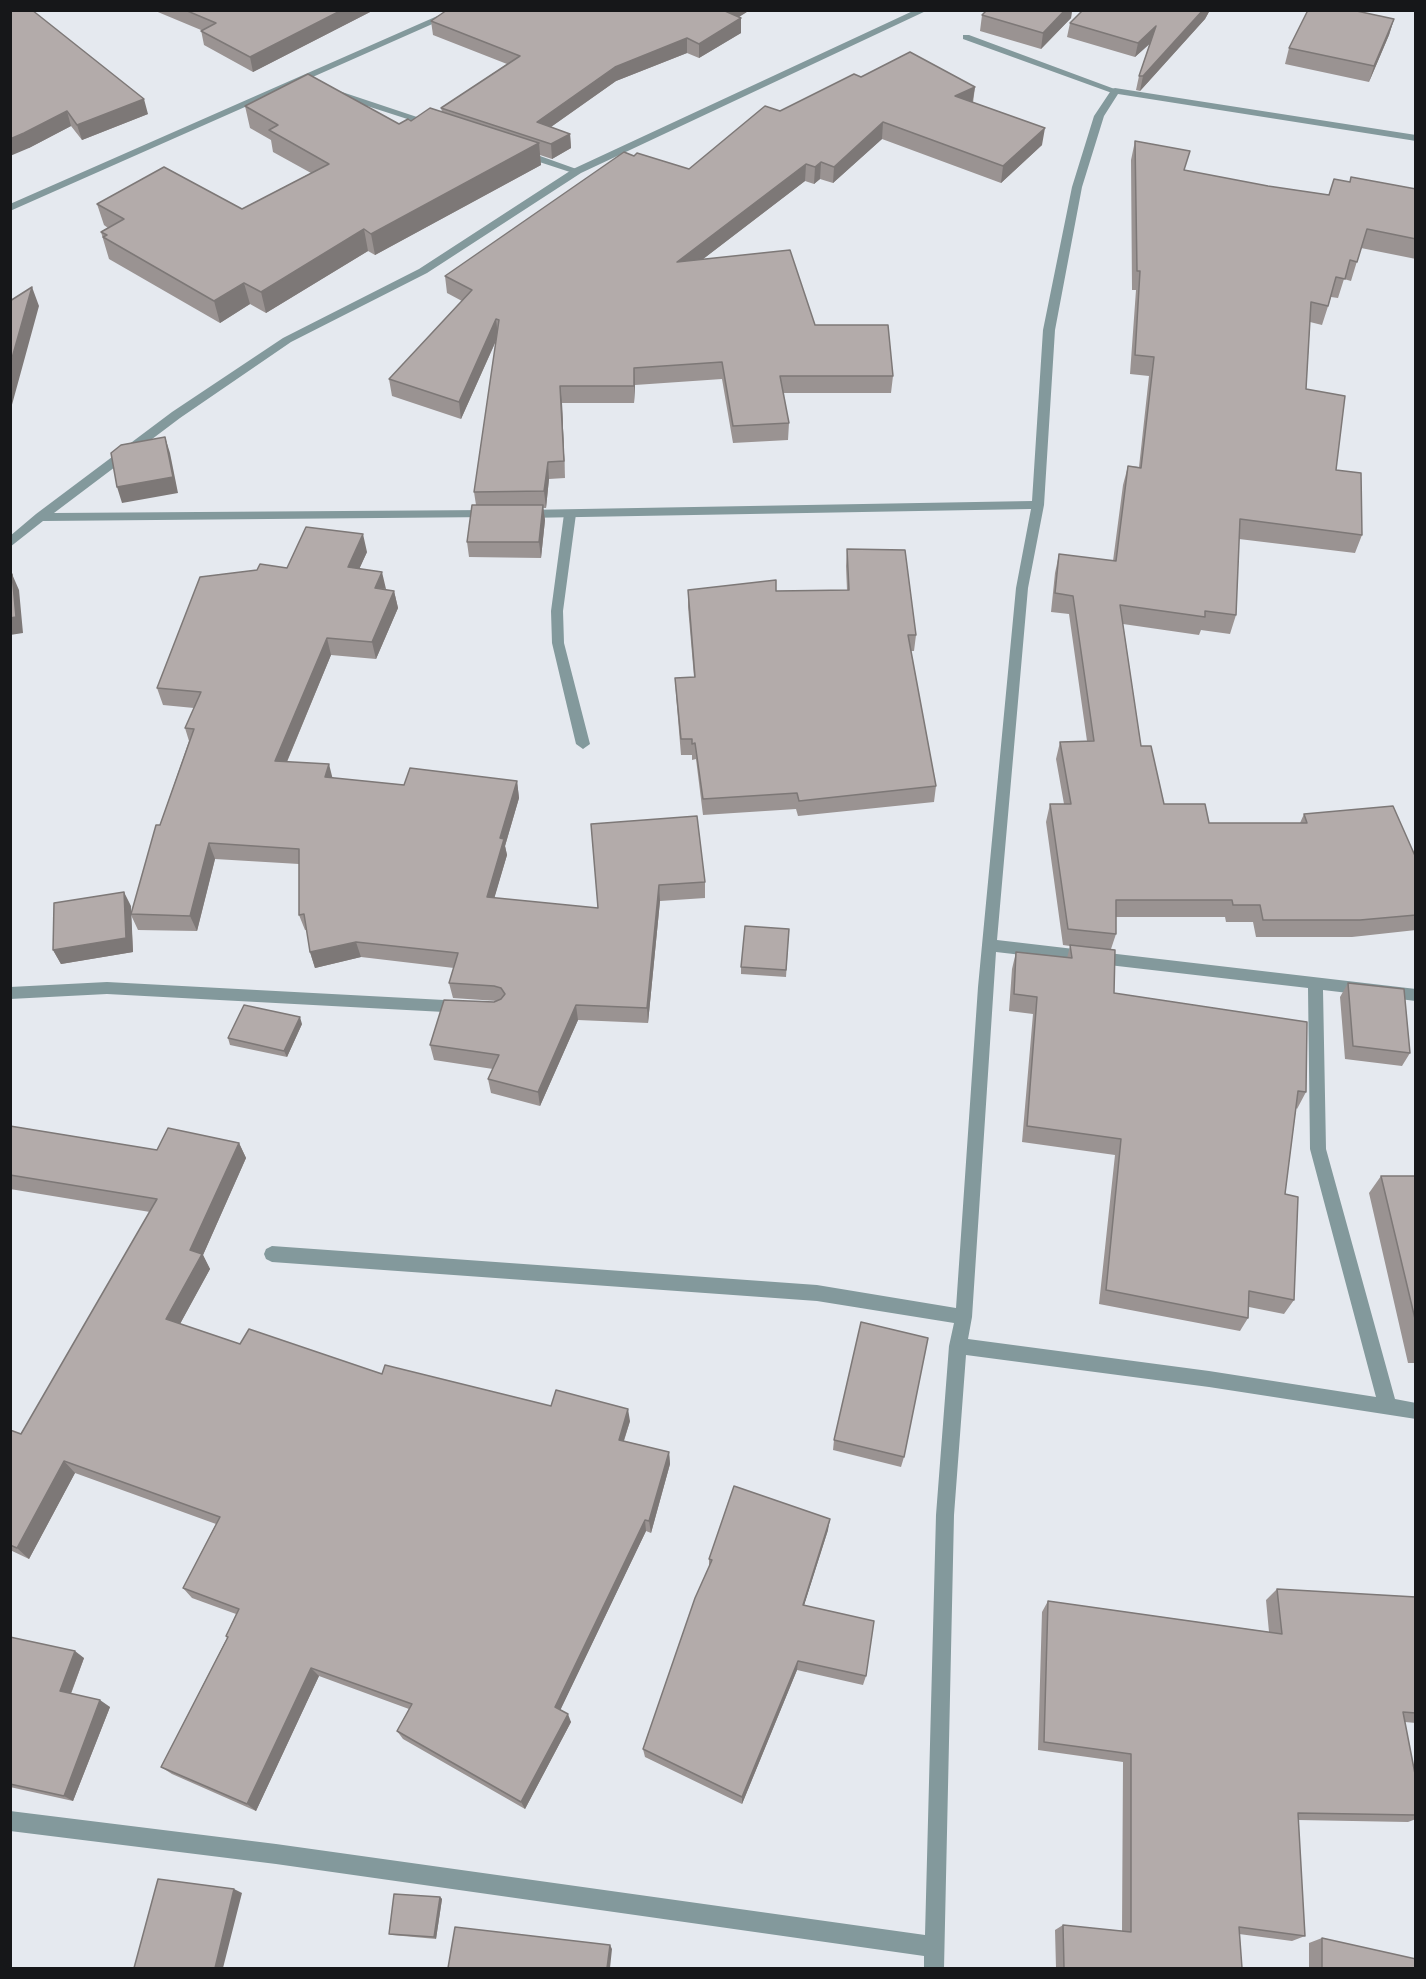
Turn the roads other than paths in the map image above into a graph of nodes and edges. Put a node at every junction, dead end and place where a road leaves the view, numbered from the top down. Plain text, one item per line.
1 (460, 10) edge
2 (924, 10) edge
3 (966, 37) dead end
4 (299, 80) junction
5 (310, 84) edge
6 (321, 88) edge
7 (1115, 91) junction
8 (444, 127) edge
9 (1416, 138) edge
10 (511, 149) edge
11 (577, 171) junction
12 (10, 208) edge
13 (1038, 505) junction
14 (570, 514) junction
15 (40, 517) junction
16 (10, 543) edge
17 (583, 744) dead end
18 (989, 945) junction
19 (1315, 984) junction
20 (10, 993) edge
21 (1416, 995) edge
22 (474, 1007) edge
23 (272, 1254) dead end
24 (964, 1317) junction
25 (958, 1346) junction
26 (1388, 1407) junction
27 (1416, 1411) edge
28 (10, 1821) edge
29 (935, 1947) junction
30 (934, 1968) edge

1 - 4 street
2 - 11 street
3 - 7 street
4 - 5 street
4 - 12 street
6 - 8 street
7 - 9 street
7 - 13 street
10 - 11 street
11 - 15 street
13 - 14 street
13 - 18 street
14 - 15 street
14 - 17 street
15 - 16 street
18 - 19 street
18 - 24 street
19 - 21 street
19 - 26 street
20 - 22 street
23 - 24 street
24 - 25 street
25 - 26 street
25 - 29 street
26 - 27 street
28 - 29 street
29 - 30 street

